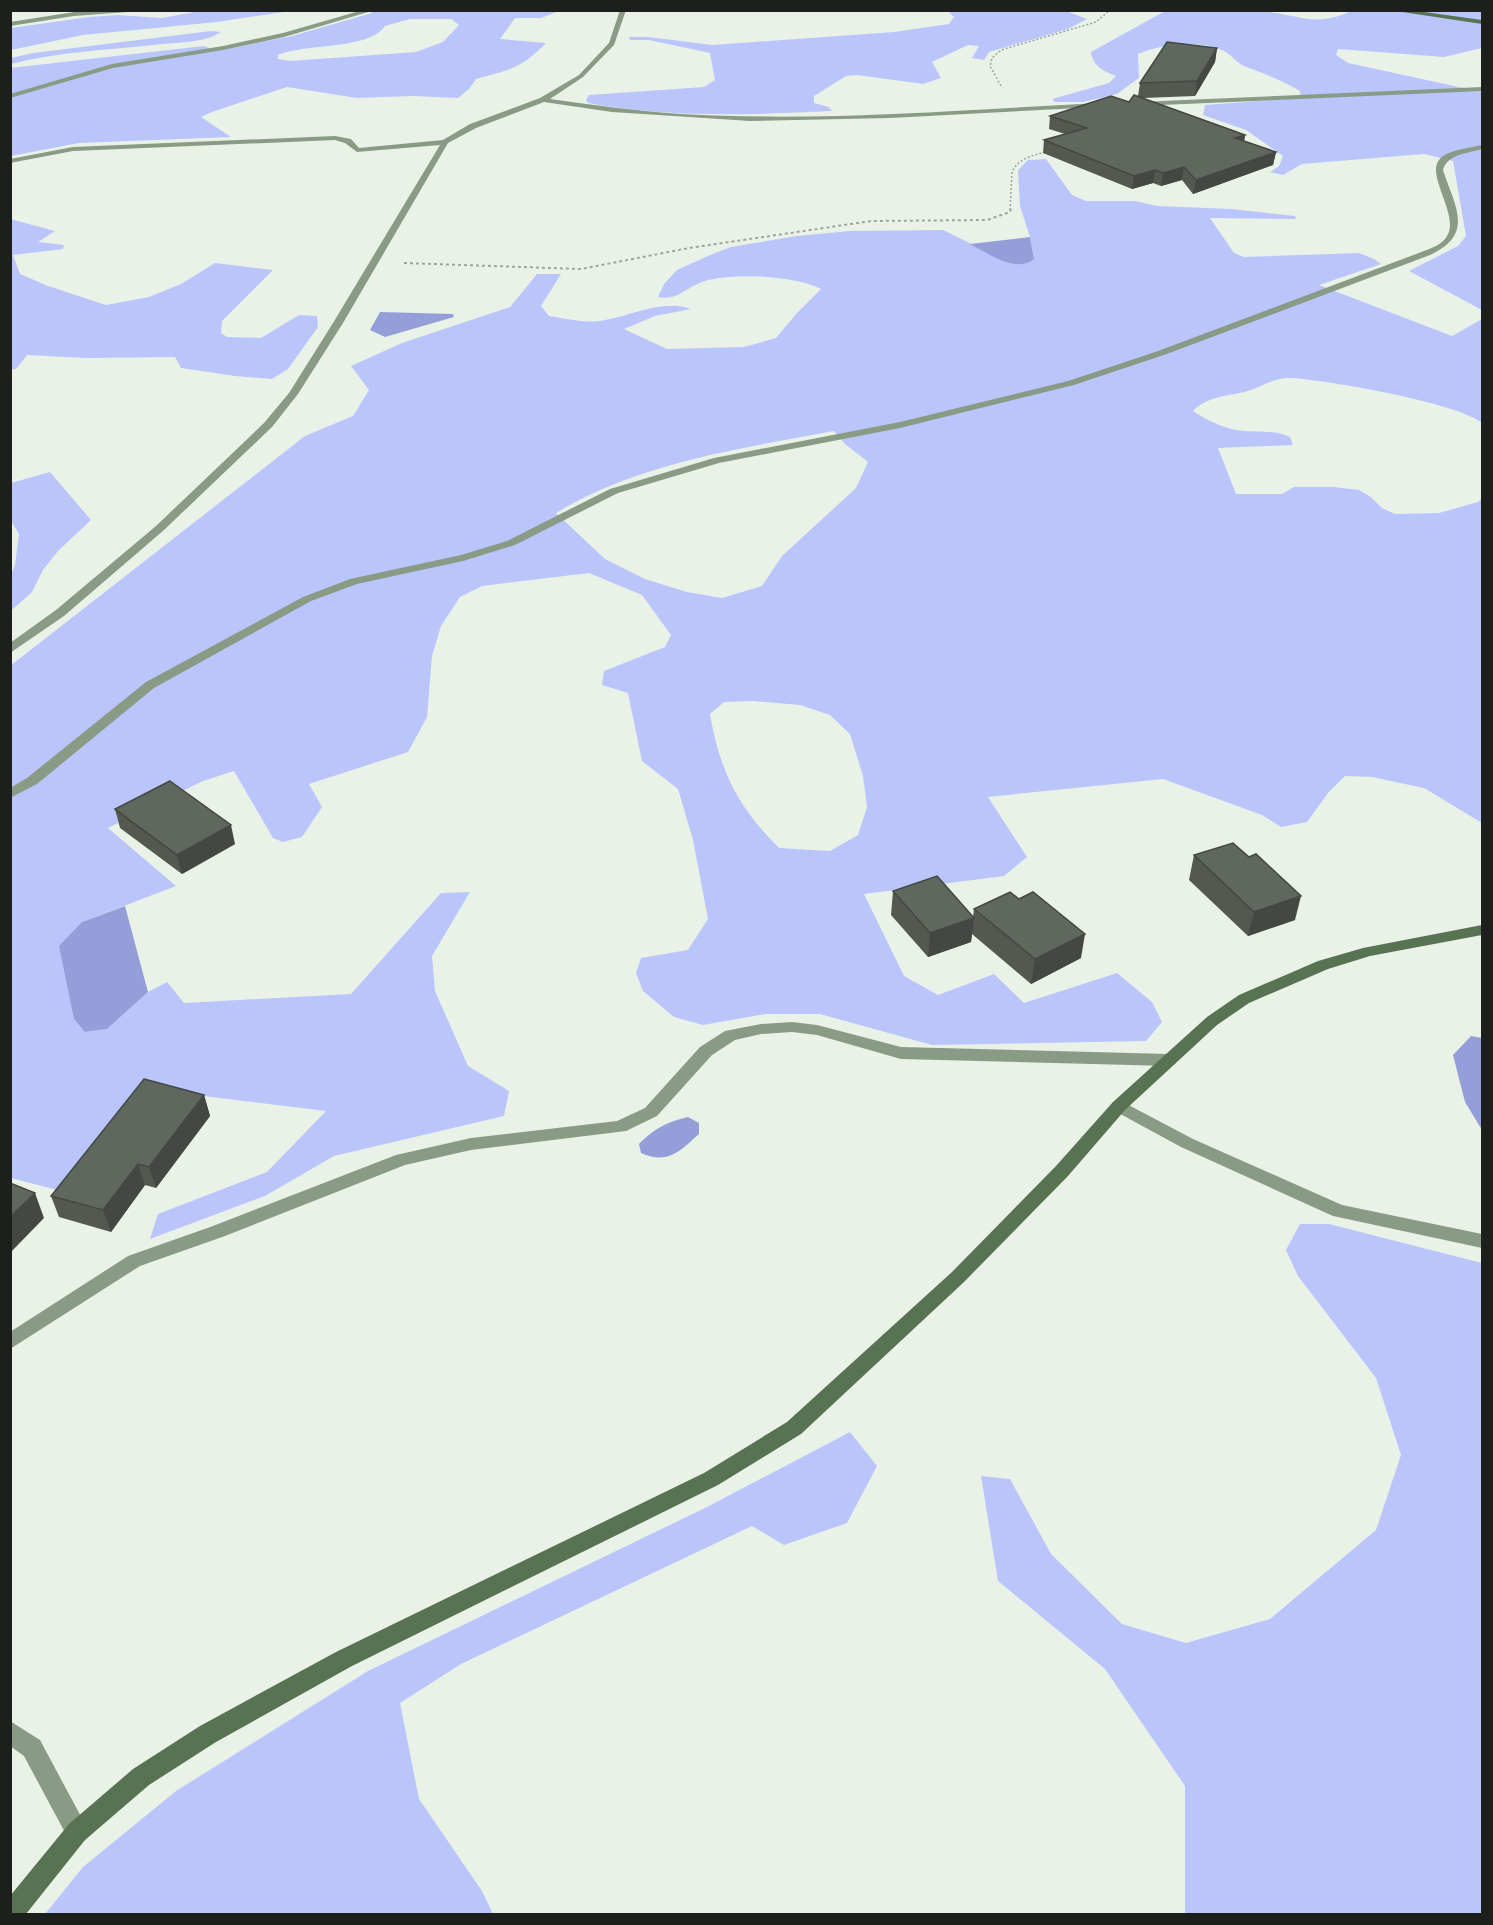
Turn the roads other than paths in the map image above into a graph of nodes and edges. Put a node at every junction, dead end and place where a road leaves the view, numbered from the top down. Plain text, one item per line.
1 (153, 10) edge
2 (372, 10) edge
3 (623, 10) edge
4 (1392, 10) edge
5 (1482, 22) edge
6 (10, 24) edge
7 (1482, 89) edge
8 (10, 96) edge
9 (543, 100) junction
10 (1125, 104) edge
11 (1103, 105) edge
12 (445, 142) junction
13 (1482, 147) edge
14 (10, 161) edge
15 (10, 649) edge
16 (10, 794) edge
17 (1482, 930) edge
18 (1169, 1060) junction
19 (1119, 1106) junction
20 (1482, 1241) edge
21 (10, 1342) edge
22 (10, 1732) edge
23 (77, 1832) junction
24 (11, 1914) edge

1 - 6 street
2 - 8 street
3 - 9 street
4 - 5 street
7 - 10 street
9 - 11 street
9 - 12 street
12 - 14 street
12 - 15 street
13 - 16 street
17 - 18 street
18 - 19 street
18 - 21 street
19 - 20 street
19 - 23 street
22 - 23 street
23 - 24 street

